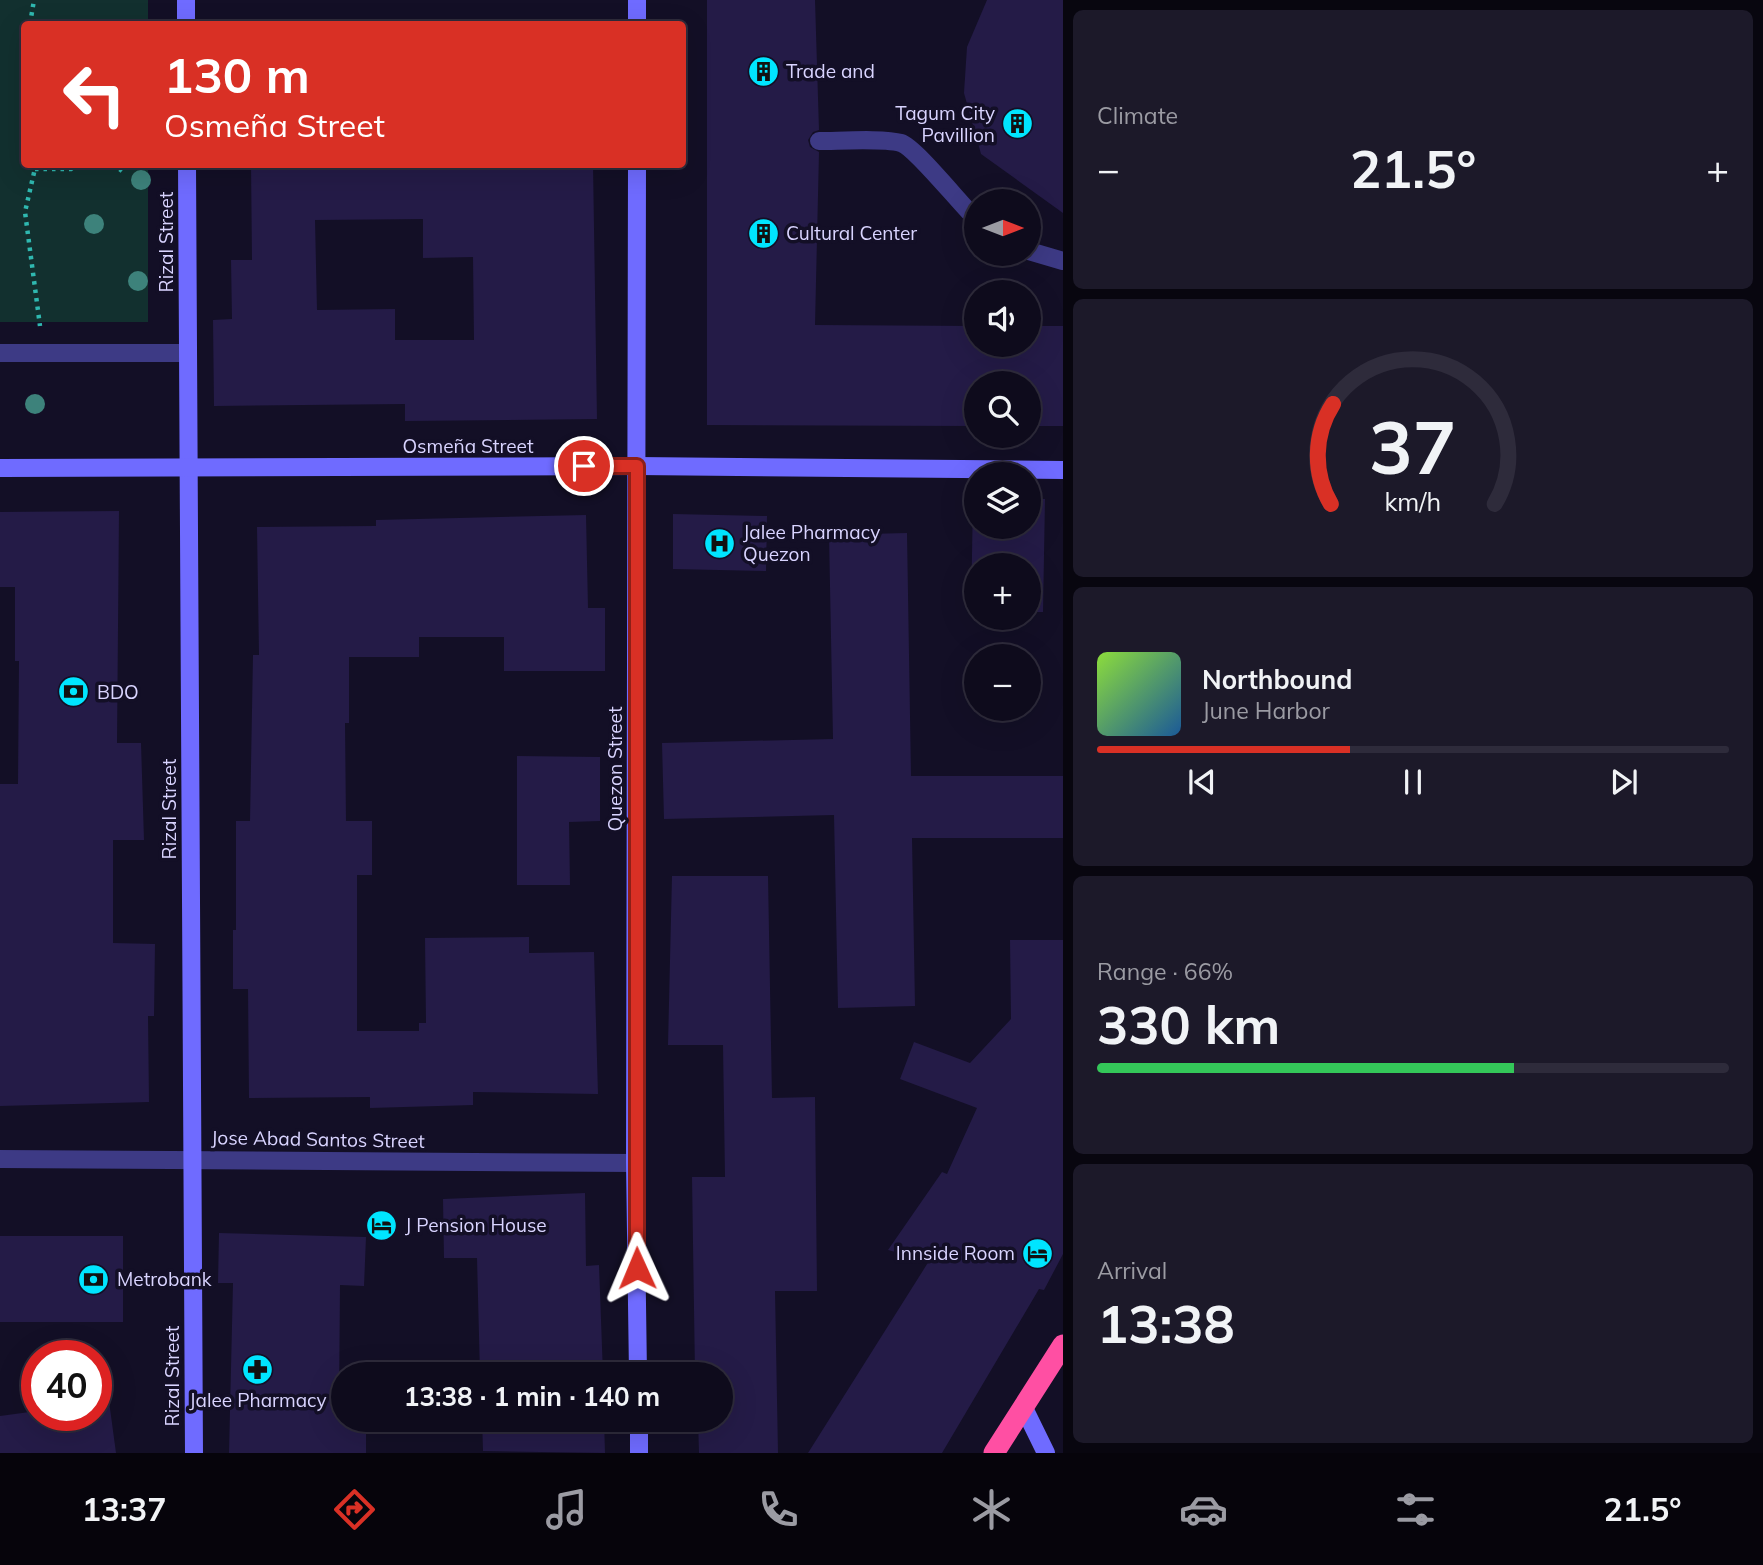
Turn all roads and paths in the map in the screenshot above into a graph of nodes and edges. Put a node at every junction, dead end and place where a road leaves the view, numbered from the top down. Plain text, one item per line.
1 (34, 0) edge
2 (186, 0) edge
3 (637, 0) edge
4 (30, 21) edge
5 (186, 21) edge
6 (637, 21) edge
7 (819, 141) dead end
8 (35, 168) edge
9 (118, 168) edge
10 (187, 168) edge
11 (637, 168) edge
12 (122, 171) dead end
13 (964, 207) edge
14 (1041, 255) edge
15 (1063, 261) edge
16 (0, 353) edge
17 (41, 353) junction
18 (188, 353) junction
19 (637, 466) junction
20 (0, 468) edge
21 (188, 468) junction
22 (1063, 470) edge
23 (0, 1159) edge
24 (192, 1159) junction
25 (635, 1163) junction
26 (1063, 1345) edge
27 (638, 1362) edge
28 (1023, 1406) junction
29 (639, 1432) edge
30 (194, 1453) edge
31 (639, 1453) edge
32 (993, 1453) edge
33 (1046, 1453) edge

1 - 4 path
2 - 5 street
3 - 6 street
7 - 13 street
8 - 17 path
9 - 12 path
10 - 18 street, Rizal Street
11 - 19 street, Quezon Street
14 - 15 street
16 - 17 street
17 - 18 street
18 - 21 street, Rizal Street
19 - 21 street, Osmeña Street
19 - 22 street, Osmeña Street
19 - 25 street, Quezon Street
20 - 21 street, Osmeña Street
21 - 24 street, Rizal Street
23 - 24 street, Jose Abad Santos Street
24 - 25 street, Jose Abad Santos Street
24 - 30 street, Rizal Street
25 - 27 street, Quezon Street
26 - 28 highway
28 - 32 highway
28 - 33 street
29 - 31 street

